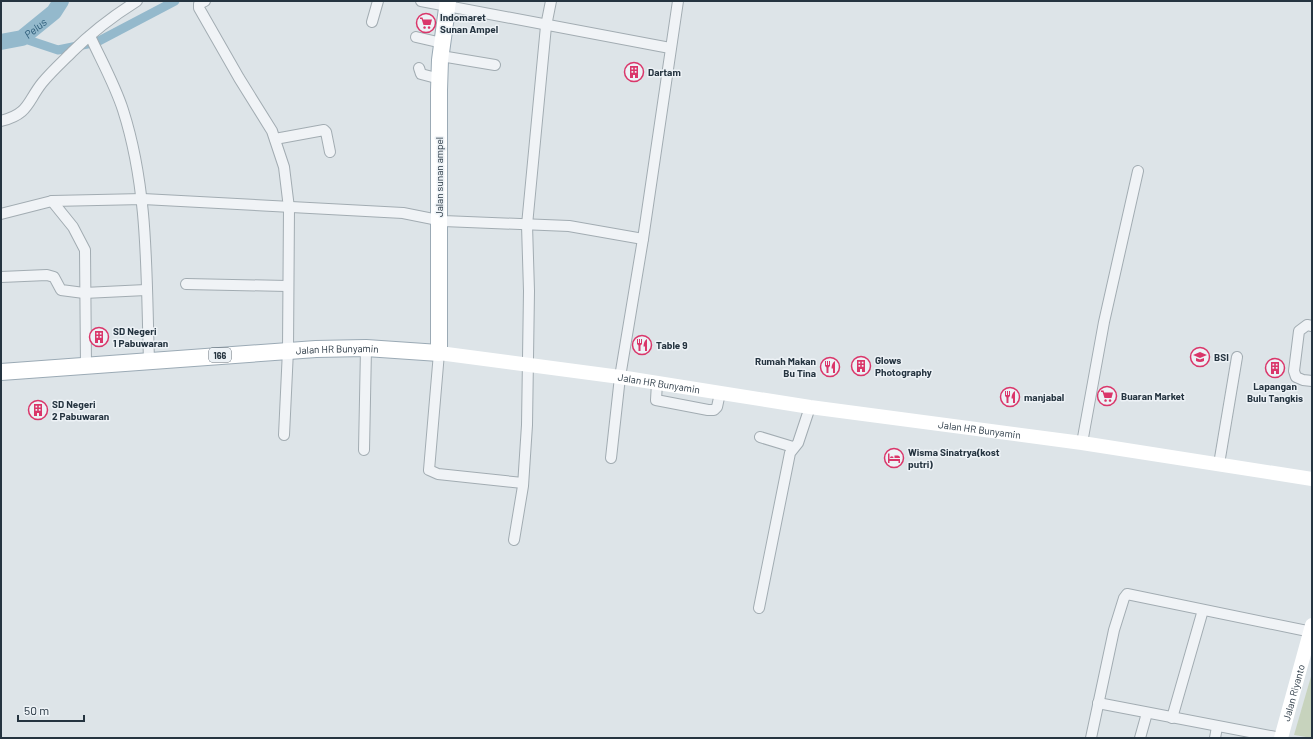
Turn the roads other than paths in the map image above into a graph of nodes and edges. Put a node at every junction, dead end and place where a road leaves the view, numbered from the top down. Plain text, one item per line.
1 (137, 1) edge
2 (205, 1) edge
3 (378, 1) edge
4 (421, 1) edge
5 (551, 1) edge
6 (678, 1) edge
7 (447, 4) edge
8 (372, 22) dead end
9 (546, 26) junction
10 (90, 36) junction
11 (416, 37) dead end
12 (670, 48) junction
13 (442, 50) junction
14 (495, 66) dead end
15 (419, 68) dead end
16 (440, 79) junction
17 (1, 122) edge
18 (275, 139) junction
19 (330, 152) dead end
20 (1138, 170) dead end
21 (143, 199) junction
22 (52, 201) junction
23 (289, 208) junction
24 (1, 214) edge
25 (440, 220) junction
26 (527, 224) junction
27 (643, 239) junction
28 (1, 277) edge
29 (186, 284) dead end
30 (287, 286) junction
31 (146, 290) junction
32 (84, 292) junction
33 (1312, 326) edge
34 (366, 348) junction
35 (288, 350) junction
36 (439, 353) junction
37 (1237, 358) dead end
38 (150, 360) junction
39 (86, 365) junction
40 (528, 366) junction
41 (1, 372) edge
42 (620, 377) junction
43 (1312, 381) edge
44 (810, 407) junction
45 (284, 435) dead end
46 (760, 437) dead end
47 (1082, 443) junction
48 (793, 447) junction
49 (364, 450) dead end
50 (611, 458) dead end
51 (1219, 464) junction
52 (1312, 479) edge
53 (523, 482) junction
54 (514, 540) dead end
55 (759, 608) dead end
56 (1204, 610) junction
57 (1311, 630) edge
58 (1098, 703) junction
59 (1147, 713) junction
60 (1172, 718) junction
61 (1217, 727) junction
62 (1091, 738) edge
63 (1140, 738) edge
64 (1215, 738) edge
65 (1281, 738) edge

1 - 10 street
2 - 18 street
3 - 8 street
4 - 7 street
5 - 9 street
6 - 12 street
7 - 9 street
7 - 13 main road, Jalan sunan ampel
9 - 12 street
9 - 26 street
10 - 17 street
10 - 21 street
11 - 13 street
12 - 27 street
13 - 14 street
13 - 16 main road, Jalan sunan ampel
15 - 16 street
16 - 25 main road, Jalan sunan ampel
18 - 19 street
18 - 23 street
20 - 47 street
21 - 22 street
21 - 23 street
21 - 31 street
22 - 24 street
22 - 32 street
23 - 25 street
23 - 30 street
25 - 26 street
25 - 36 main road, Jalan sunan ampel
26 - 27 street
26 - 40 street
27 - 42 street
28 - 32 street
29 - 30 street
30 - 35 street
31 - 32 street
31 - 38 street
32 - 39 street
33 - 43 street
34 - 35 main road, Jalan HR Bunyamin / 166
34 - 36 main road, Jalan HR Bunyamin / 166
34 - 49 street
35 - 38 main road, Jalan HR Bunyamin / 166
35 - 45 street
36 - 40 main road, Jalan HR Bunyamin
36 - 53 street
37 - 51 street
38 - 39 main road, Jalan HR Bunyamin / 166
39 - 41 main road, Jalan HR Bunyamin / 166
40 - 42 main road, Jalan HR Bunyamin
40 - 53 street
42 - 44 main road, Jalan HR Bunyamin
42 - 50 street
44 - 47 main road, Jalan HR Bunyamin
44 - 48 street
46 - 48 street
47 - 51 main road, Jalan HR Bunyamin
48 - 55 street
51 - 52 main road, Jalan HR Bunyamin
53 - 54 street
56 - 57 street
56 - 58 street
56 - 60 street
57 - 65 main road, Jalan Riyanto
58 - 59 street
58 - 62 street
59 - 60 street
59 - 63 street
60 - 61 street
61 - 64 street
61 - 65 street

